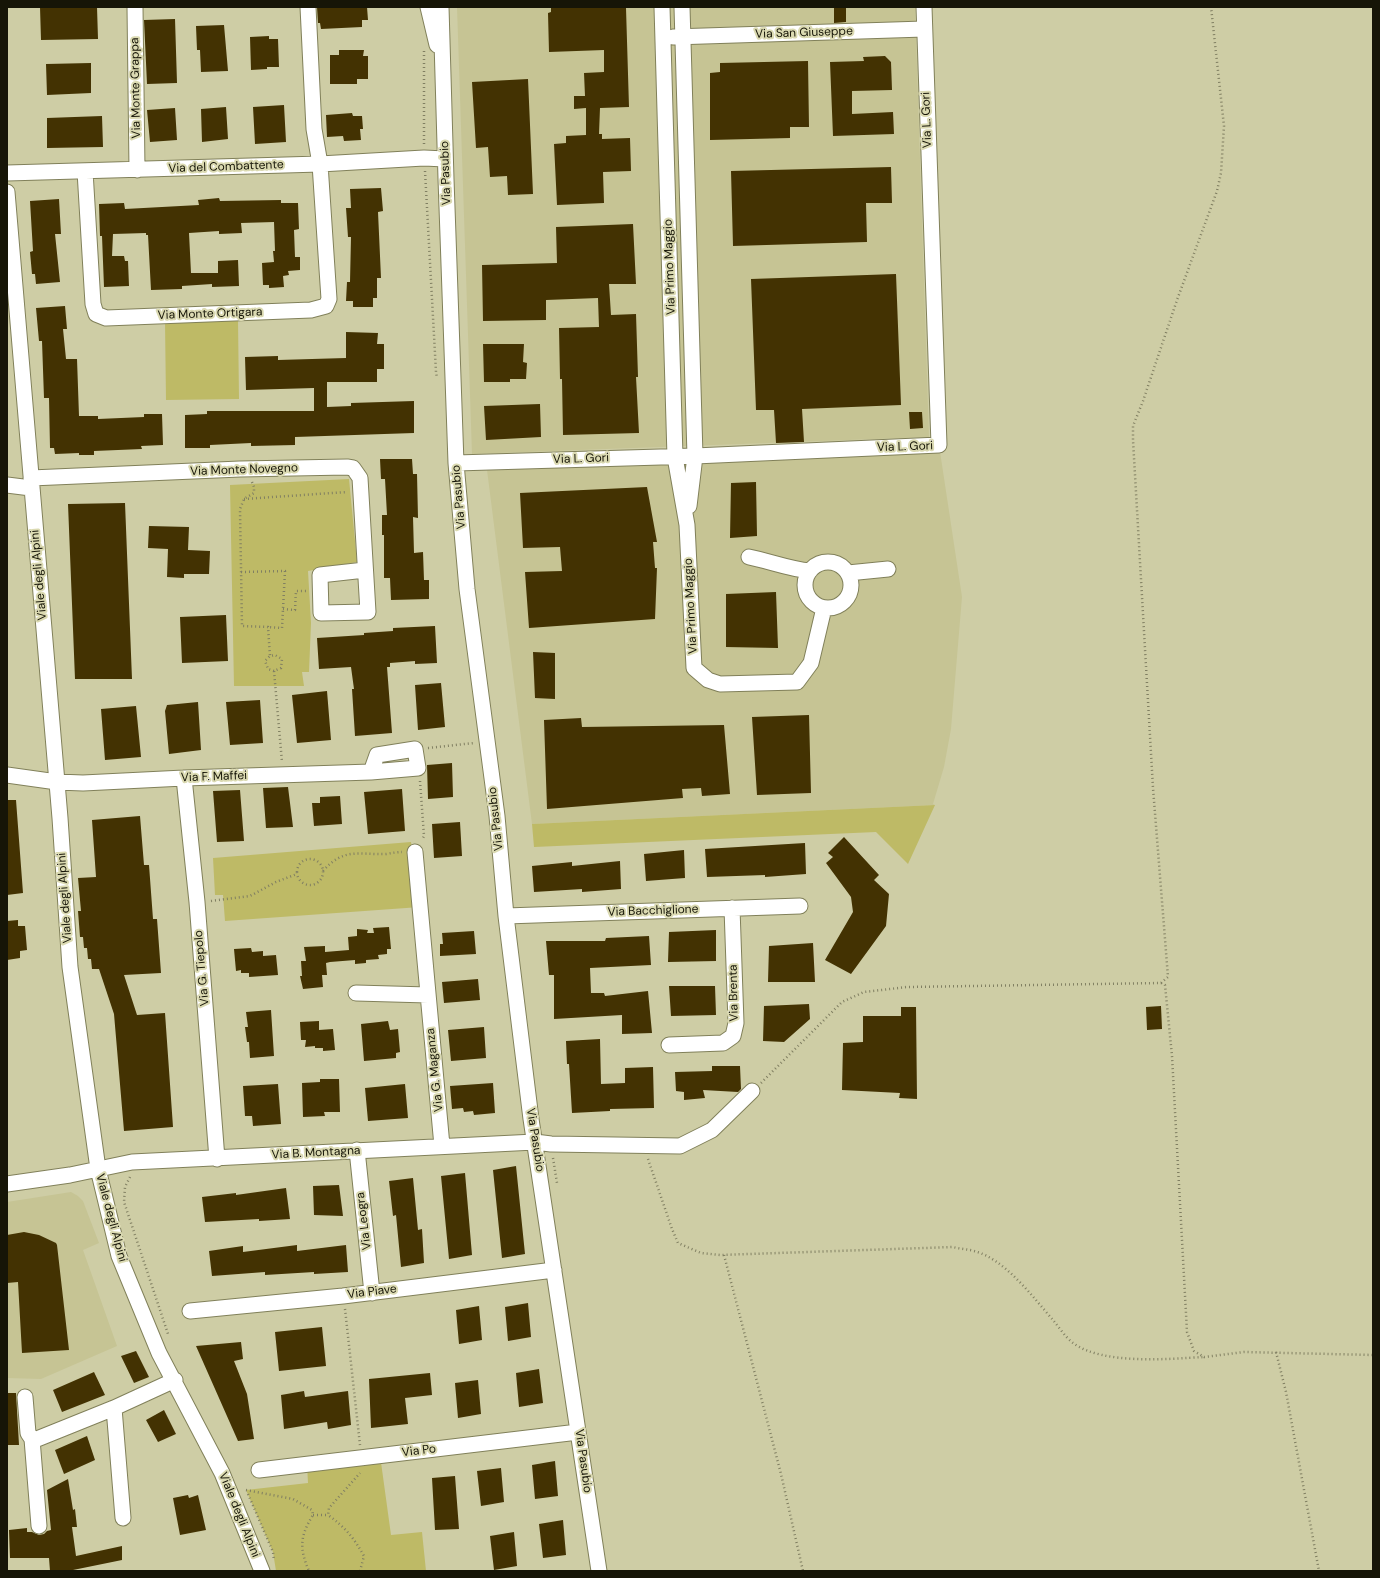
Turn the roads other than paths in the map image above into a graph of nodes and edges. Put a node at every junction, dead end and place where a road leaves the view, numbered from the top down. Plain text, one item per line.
1 (135, 7) edge
2 (308, 7) edge
3 (428, 7) edge
4 (441, 7) edge
5 (662, 7) edge
6 (682, 7) edge
7 (924, 7) edge
8 (924, 29) junction
9 (683, 36) junction
10 (663, 37) junction
11 (442, 62) junction
12 (445, 159) junction
13 (320, 164) junction
14 (137, 170) junction
15 (85, 171) junction
16 (7, 173) edge
17 (7, 192) edge
18 (670, 286) junction
19 (690, 286) junction
20 (675, 456) junction
21 (695, 456) junction
22 (456, 463) junction
23 (31, 483) junction
24 (7, 485) edge
25 (687, 525) junction
26 (749, 557) dead end
27 (888, 569) dead end
28 (365, 570) junction
29 (810, 572) junction
30 (848, 573) junction
31 (824, 608) junction
32 (371, 772) junction
33 (7, 775) edge
34 (184, 778) junction
35 (57, 782) junction
36 (415, 852) road end
37 (800, 906) dead end
38 (732, 908) junction
39 (506, 916) junction
40 (356, 993) dead end
41 (428, 995) junction
42 (669, 1045) dead end
43 (752, 1091) road end
44 (535, 1142) junction
45 (442, 1146) junction
46 (357, 1150) junction
47 (217, 1159) junction
48 (98, 1169) junction
49 (7, 1184) edge
50 (554, 1270) junction
51 (372, 1293) junction
52 (190, 1312) dead end
53 (175, 1380) junction
54 (25, 1397) dead end
55 (114, 1408) junction
56 (578, 1432) junction
57 (32, 1439) junction
58 (260, 1470) dead end
59 (123, 1518) dead end
60 (40, 1526) dead end
61 (262, 1571) edge
62 (599, 1571) edge

1 - 14 street, Via Monte Grappa
2 - 13 street
3 - 11 street, Via Pasubio
4 - 11 street, Via Pasubio
5 - 10 street, Via Primo Maggio
6 - 9 street, Via Primo Maggio
7 - 8 street, Via L. Gori
8 - 9 street, Via San Giuseppe
8 - 21 street, Via L. Gori
9 - 10 street, Via San Giuseppe
9 - 19 street, Via Primo Maggio
10 - 18 street, Via Primo Maggio
11 - 12 street, Via Pasubio
12 - 13 street, Via del Combattente
12 - 22 street, Via Pasubio
13 - 14 street, Via del Combattente
13 - 15 street, Via Monte Ortigara
14 - 15 street, Via del Combattente
15 - 16 street, Via del Combattente
17 - 23 street, Viale degli Alpini
18 - 19 street
18 - 20 street, Via Primo Maggio
19 - 21 street, Via Primo Maggio
20 - 21 street, Via L. Gori
20 - 22 street, Via L. Gori
20 - 25 street, Via Primo Maggio
21 - 25 street, Via Primo Maggio
22 - 39 street, Via Pasubio
23 - 24 street
23 - 28 street, Via Monte Novegno
23 - 35 street, Viale degli Alpini
25 - 31 street, Via Primo Maggio
26 - 29 street
27 - 30 street
28 - 28 street, Via Monte Novegno
29 - 30 street
29 - 31 street
30 - 31 street
32 - 32 street, Via F. Maffei
32 - 34 street, Via F. Maffei
33 - 35 street, Via F. Maffei
34 - 35 street, Via F. Maffei
34 - 47 street, Via G. Tiepolo
35 - 48 street, Viale degli Alpini
36 - 41 street, Via G. Maganza
37 - 38 street, Via Bacchiglione
38 - 39 street, Via Bacchiglione
38 - 42 street, Via Brenta
39 - 44 street, Via Pasubio
40 - 41 street
41 - 45 street, Via G. Maganza
43 - 44 street, Via B. Montagna
44 - 45 street, Via B. Montagna
44 - 50 street, Via Pasubio
45 - 46 street, Via B. Montagna
46 - 47 street, Via B. Montagna
46 - 51 street, Via Leogra
47 - 48 street, Via B. Montagna
48 - 49 street, Via B. Montagna
48 - 53 street, Viale degli Alpini
50 - 51 street, Via Piave
50 - 56 street, Via Pasubio
51 - 52 street, Via Piave
53 - 55 street
53 - 61 street, Viale degli Alpini
54 - 57 street
55 - 57 street
55 - 59 street
56 - 58 street, Via Po
56 - 62 street, Via Pasubio
57 - 60 street

